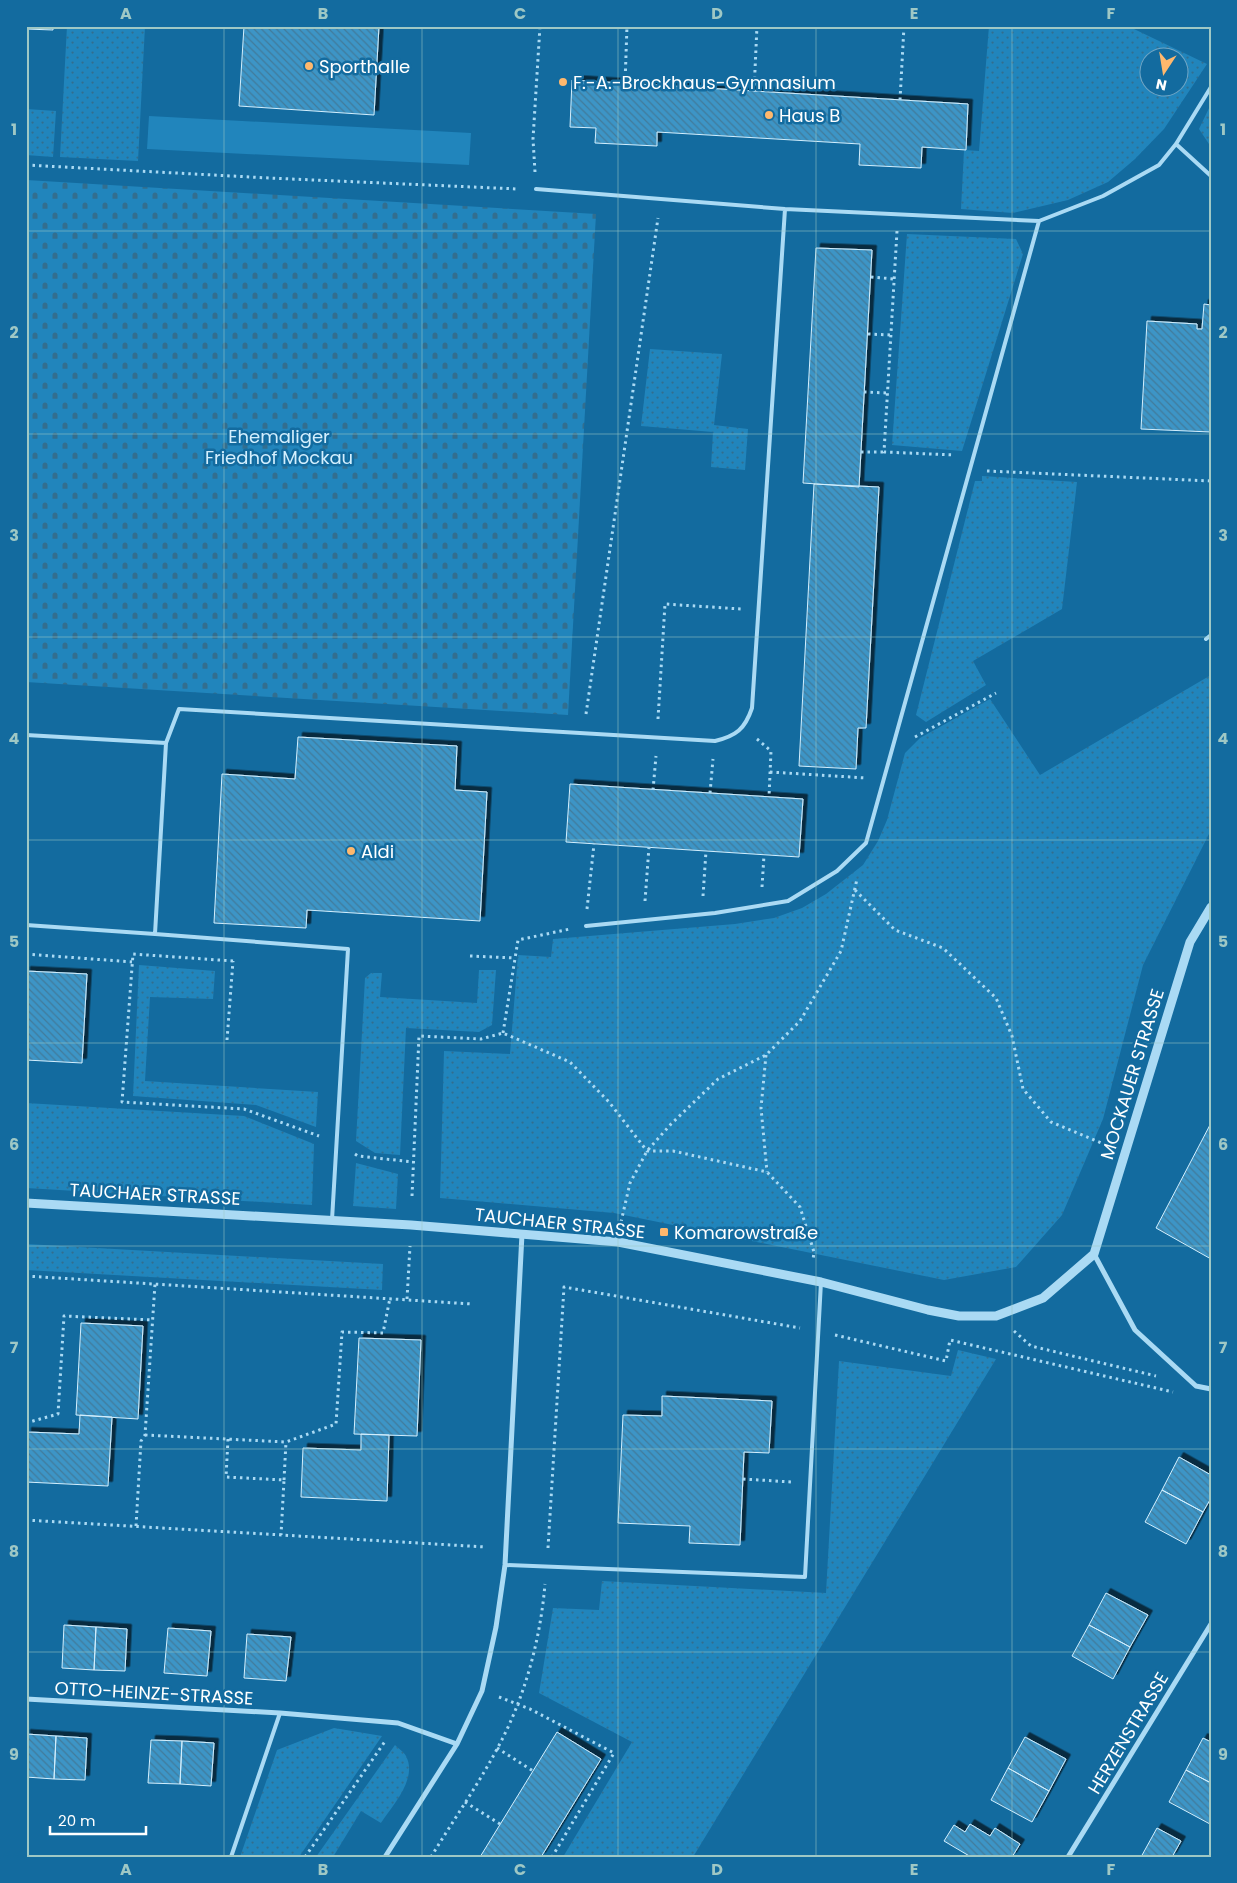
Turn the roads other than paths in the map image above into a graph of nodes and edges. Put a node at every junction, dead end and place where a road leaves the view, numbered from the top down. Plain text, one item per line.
1 (1211, 87) edge
2 (1176, 144) junction
3 (1211, 176) edge
4 (536, 189) road end
5 (785, 209) junction
6 (1039, 221) junction
7 (1211, 635) edge
8 (1206, 639) dead end
9 (26, 736) edge
10 (166, 743) junction
11 (1211, 907) edge
12 (26, 925) edge
13 (586, 926) road end
14 (154, 934) junction
15 (26, 1203) edge
16 (332, 1220) junction
17 (522, 1234) junction
18 (1094, 1254) junction
19 (821, 1282) junction
20 (1211, 1390) edge
21 (505, 1565) junction
22 (1211, 1624) edge
23 (26, 1699) edge
24 (280, 1713) junction
25 (457, 1744) junction
26 (230, 1857) edge
27 (385, 1857) edge
28 (1068, 1857) edge

1 - 2 lane
2 - 3 lane
2 - 6 lane
4 - 5 lane
5 - 6 lane
5 - 10 lane
6 - 13 lane
7 - 8 lane
9 - 10 lane
10 - 14 lane
11 - 18 street, MOCKAUER STRASSE
12 - 14 lane
14 - 16 lane
15 - 16 street, TAUCHAER STRASSE
16 - 17 street, TAUCHAER STRASSE
17 - 19 street, TAUCHAER STRASSE
17 - 21 street
18 - 19 street, TAUCHAER STRASSE
18 - 20 street
19 - 21 lane
21 - 25 street
22 - 28 street, HERZENSTRASSE
23 - 24 street, OTTO-HEINZE-STRASSE
24 - 25 street, OTTO-HEINZE-STRASSE
24 - 26 lane
25 - 27 street

